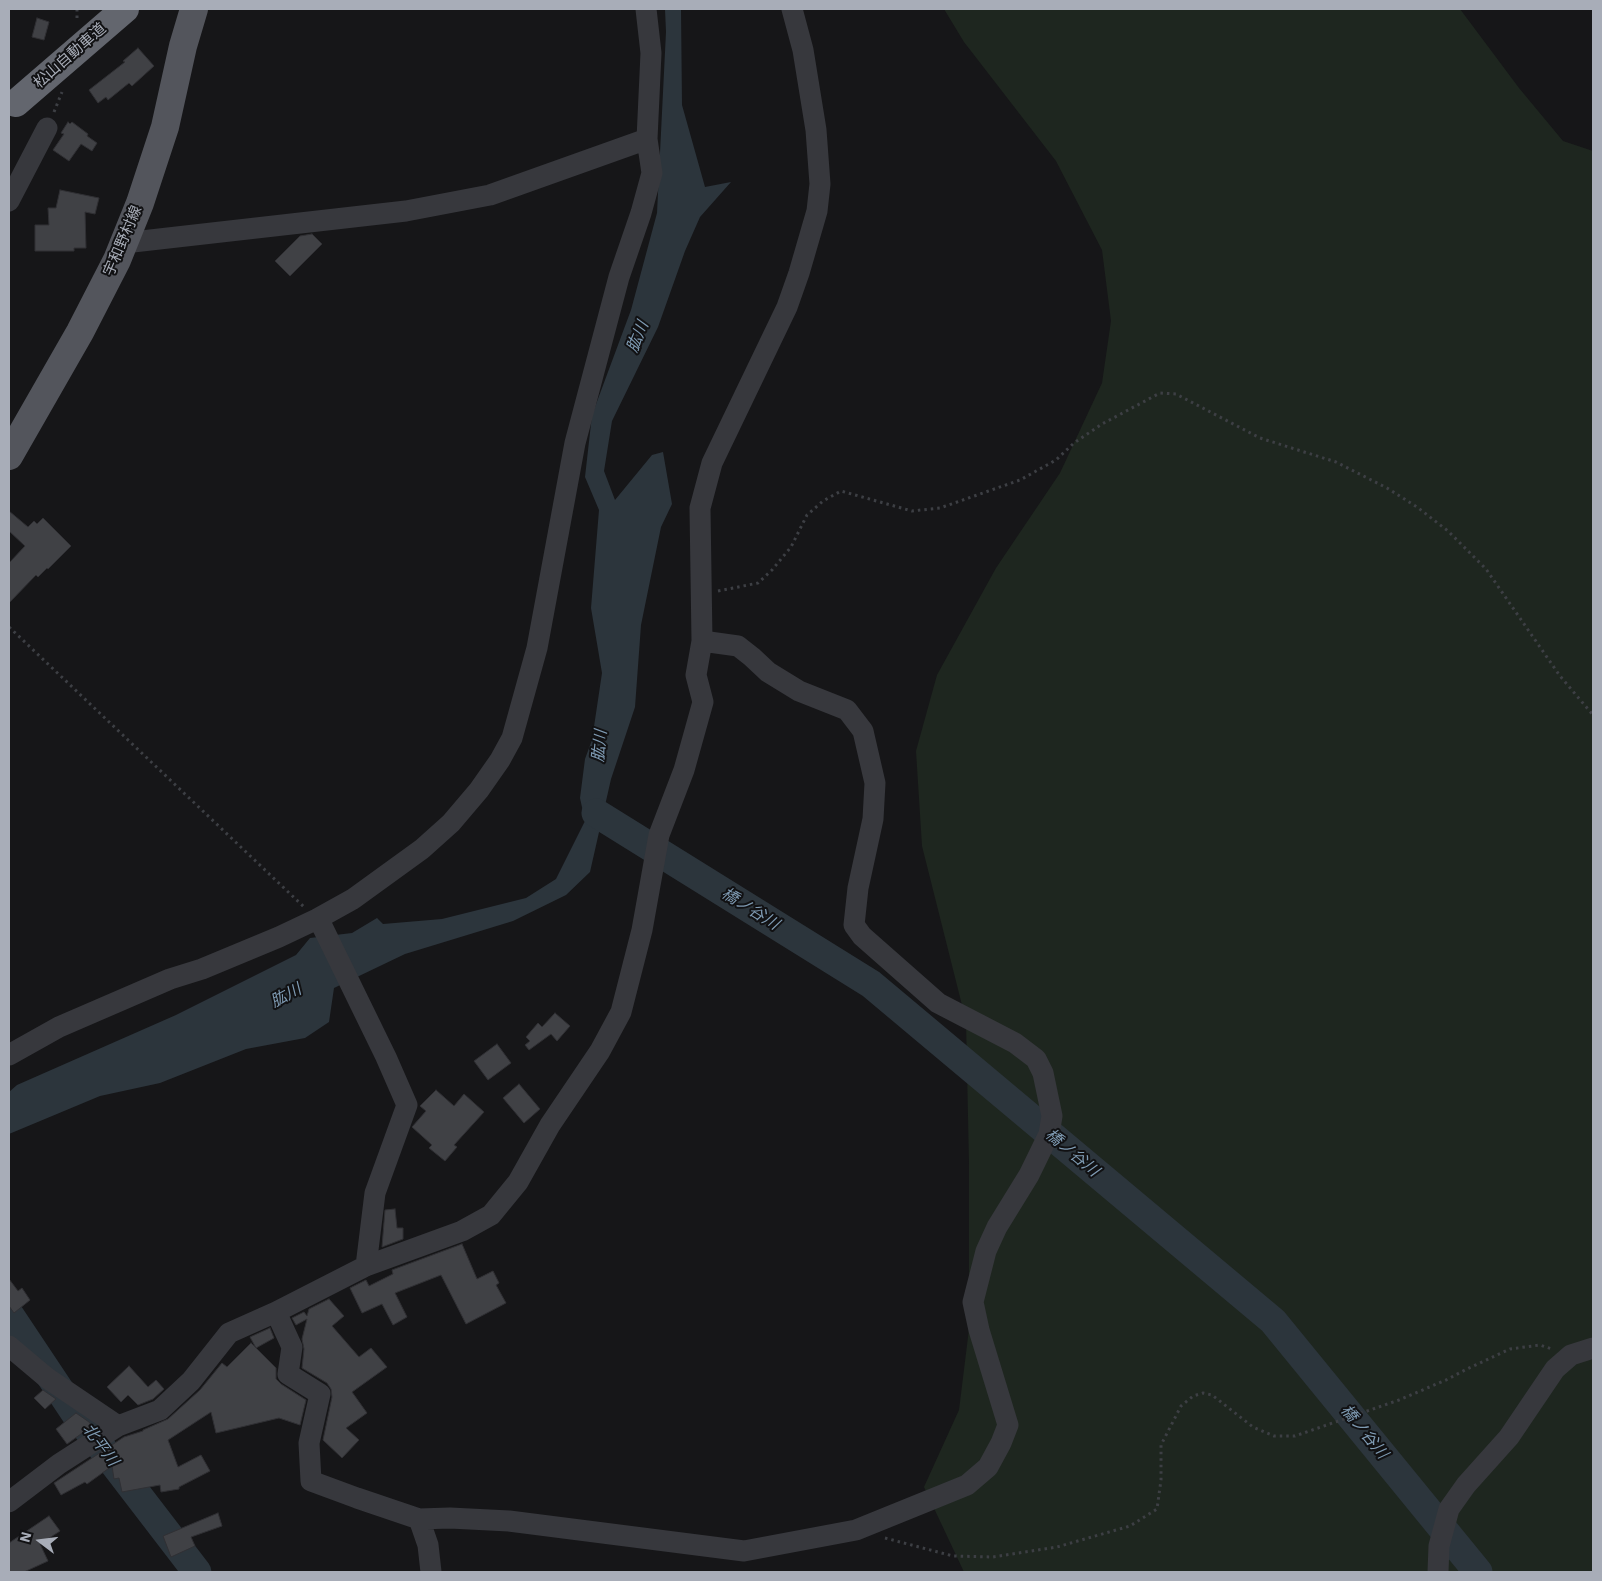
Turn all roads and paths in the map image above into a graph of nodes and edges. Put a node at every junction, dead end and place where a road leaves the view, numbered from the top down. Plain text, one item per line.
1 (125, 9) edge
2 (194, 9) edge
3 (646, 9) edge
4 (792, 9) edge
5 (16, 103) dead end
6 (47, 128) dead end
7 (647, 139) junction
8 (9, 202) edge
9 (124, 243) junction
10 (9, 456) edge
11 (700, 594) junction
12 (9, 627) edge
13 (702, 641) junction
14 (1593, 715) edge
15 (320, 924) junction
16 (9, 1055) edge
17 (366, 1266) junction
18 (276, 1312) junction
19 (9, 1346) edge
20 (1593, 1348) edge
21 (1571, 1355) junction
22 (118, 1426) junction
23 (9, 1502) edge
24 (419, 1519) junction
25 (856, 1530) junction
26 (431, 1572) edge
27 (1438, 1572) edge

1 - 5 highway, 松山自動車道, bridge
2 - 9 main road, 宇和野村線
3 - 7 street
4 - 11 street
6 - 8 street
7 - 9 street
7 - 15 street
9 - 10 main road, 宇和野村線
11 - 13 street
11 - 14 path
12 - 15 path
13 - 17 street
13 - 25 street
15 - 16 street
15 - 17 street
17 - 18 street
18 - 22 street
18 - 24 street
19 - 22 street
20 - 21 street
21 - 25 path
21 - 27 street
22 - 23 street
24 - 25 street
24 - 26 street

